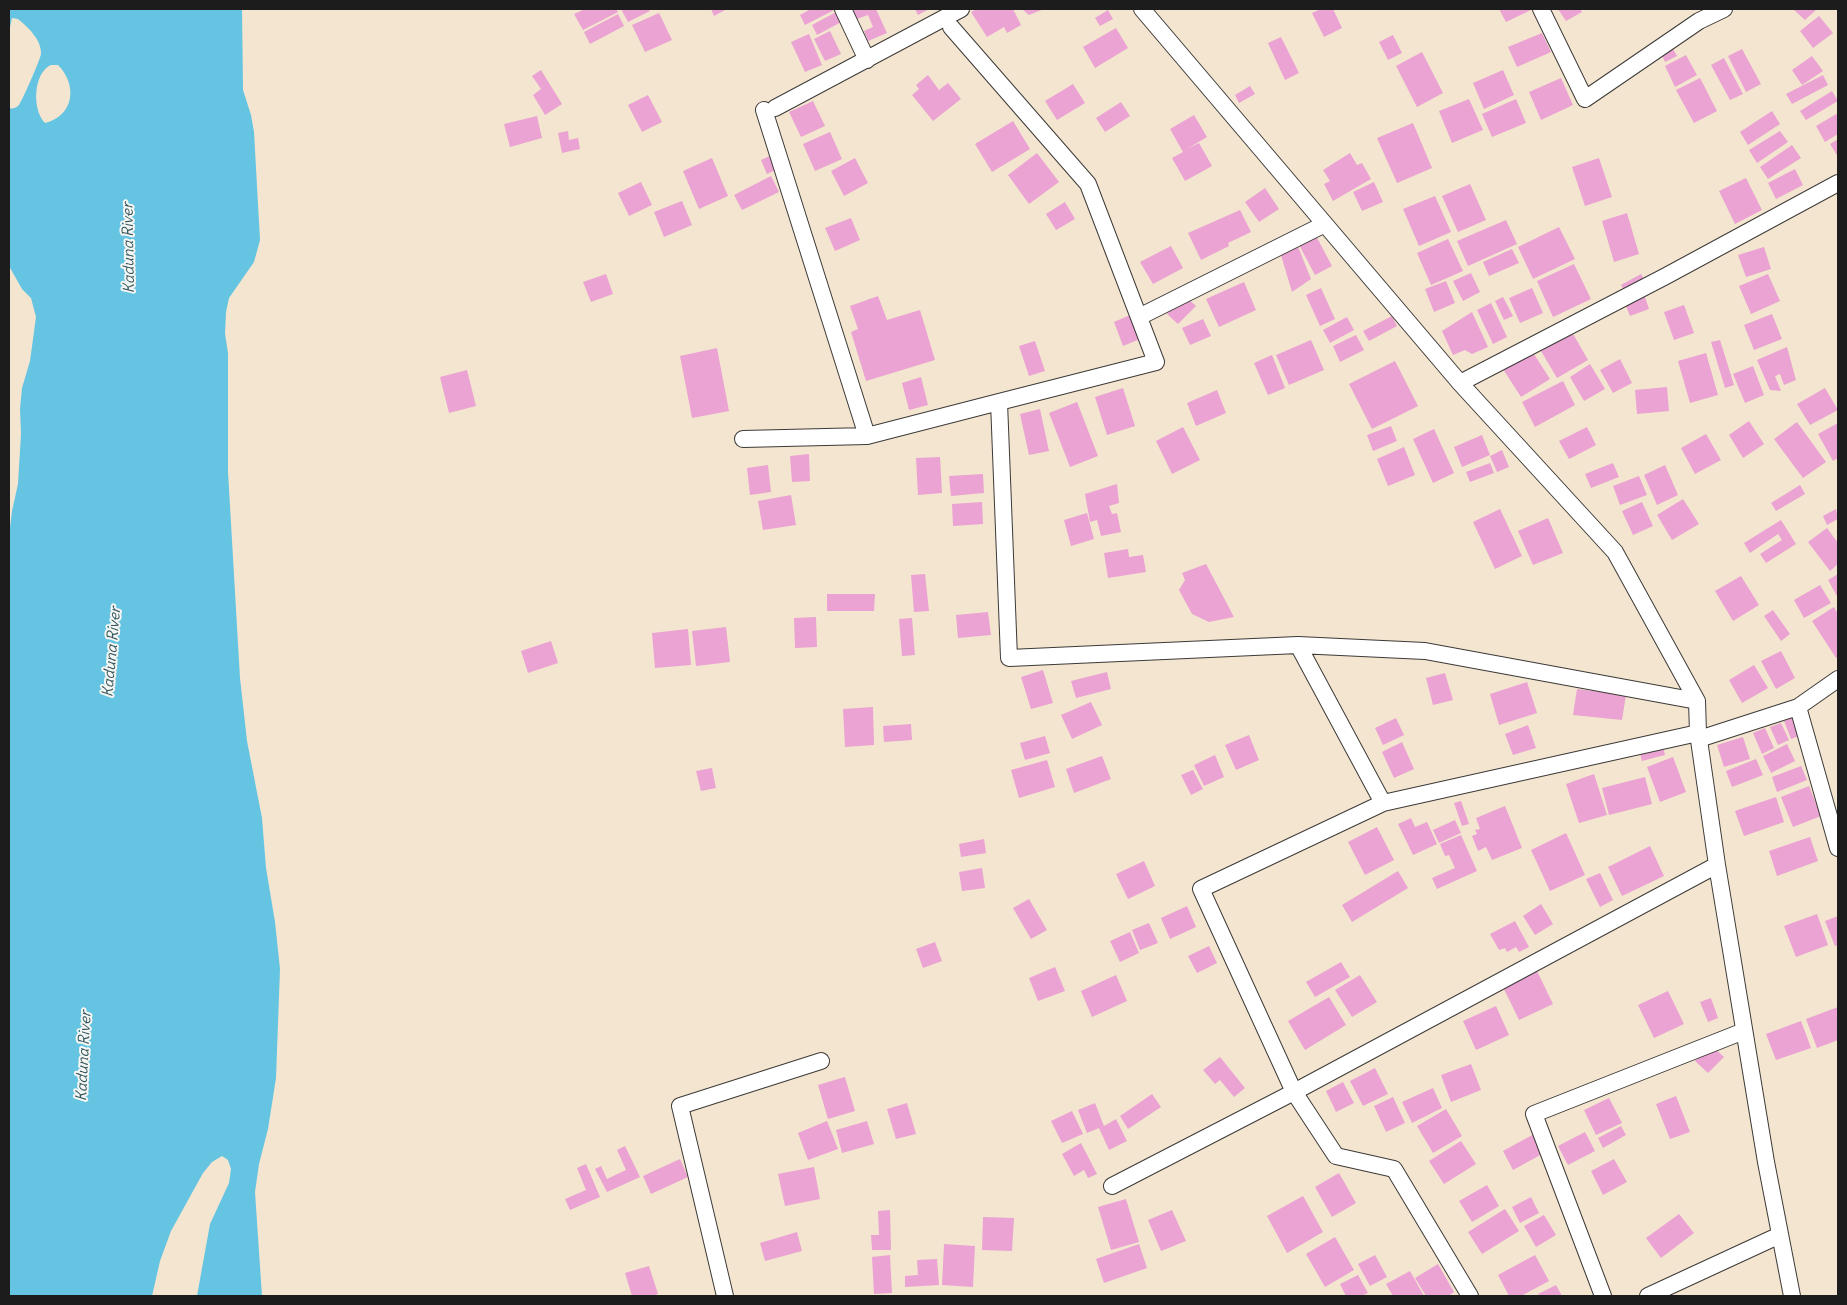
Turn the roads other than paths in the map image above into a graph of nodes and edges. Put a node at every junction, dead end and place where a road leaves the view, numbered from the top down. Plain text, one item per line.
1 (843, 9) edge
2 (959, 9) edge
3 (1142, 9) edge
4 (1541, 9) edge
5 (1724, 9) edge
6 (951, 27) dead end
7 (867, 60) junction
8 (1838, 183) edge
9 (1325, 224) junction
10 (1139, 317) junction
11 (1460, 383) junction
12 (999, 402) junction
13 (867, 436) junction
14 (742, 439) dead end
15 (1298, 646) junction
16 (1838, 679) edge
17 (1697, 701) junction
18 (1798, 707) junction
19 (1698, 736) junction
20 (1383, 803) junction
21 (1838, 848) edge
22 (1717, 865) junction
23 (1744, 1031) junction
24 (821, 1061) dead end
25 (1294, 1092) junction
26 (1112, 1186) dead end
27 (1780, 1235) junction
28 (725, 1296) edge
29 (1470, 1296) edge
30 (1603, 1296) edge
31 (1648, 1296) edge
32 (1792, 1296) edge

1 - 7 street
2 - 7 street
3 - 9 street
4 - 5 street
6 - 10 street
7 - 13 street
8 - 11 street
9 - 10 street
9 - 11 street
10 - 12 street
11 - 17 street
12 - 13 street
12 - 15 street
13 - 14 street
15 - 17 street
15 - 20 street
16 - 18 street
17 - 19 street
18 - 19 street
18 - 21 street
19 - 20 street
19 - 22 street
20 - 25 street
22 - 23 street
22 - 25 street
23 - 27 street
23 - 30 street
24 - 28 street
25 - 26 street
25 - 29 street
27 - 31 street
27 - 32 street

